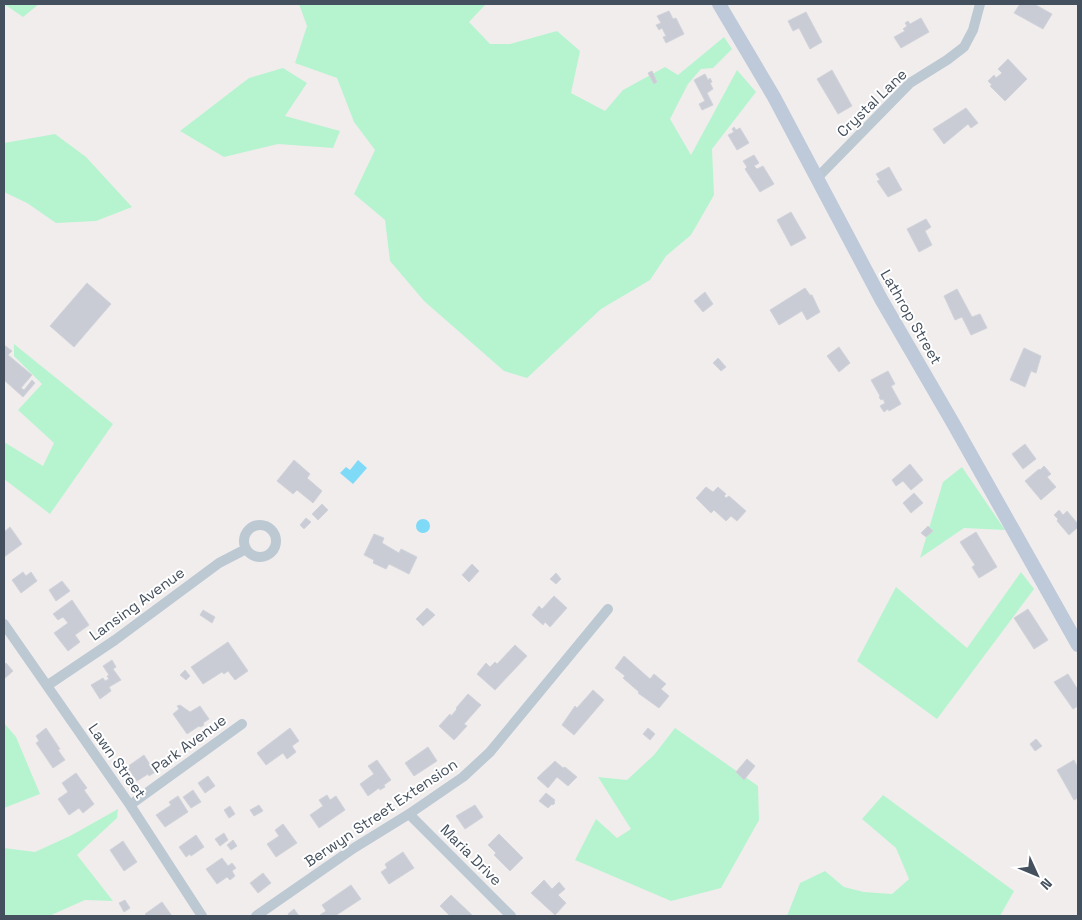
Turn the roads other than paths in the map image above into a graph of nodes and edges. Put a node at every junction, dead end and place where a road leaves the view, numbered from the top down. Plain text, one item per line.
1 (719, 4) edge
2 (980, 4) edge
3 (816, 178) junction
4 (246, 549) dead end
5 (608, 608) dead end
6 (4, 624) edge
7 (1078, 645) edge
8 (48, 685) junction
9 (242, 724) dead end
10 (130, 805) junction
11 (409, 814) junction
12 (202, 916) edge
13 (256, 916) edge
14 (511, 916) edge

1 - 3 street, Lathrop Street
2 - 3 street, Crystal Lane
3 - 7 street, Lathrop Street
4 - 8 street, Lansing Avenue
5 - 11 street, Berwyn Street Extension
6 - 8 street, Lawn Street
8 - 10 street, Lawn Street
9 - 10 street, Park Avenue
10 - 12 street, Lawn Street
11 - 13 street, Berwyn Street Extension
11 - 14 street, Maria Drive

